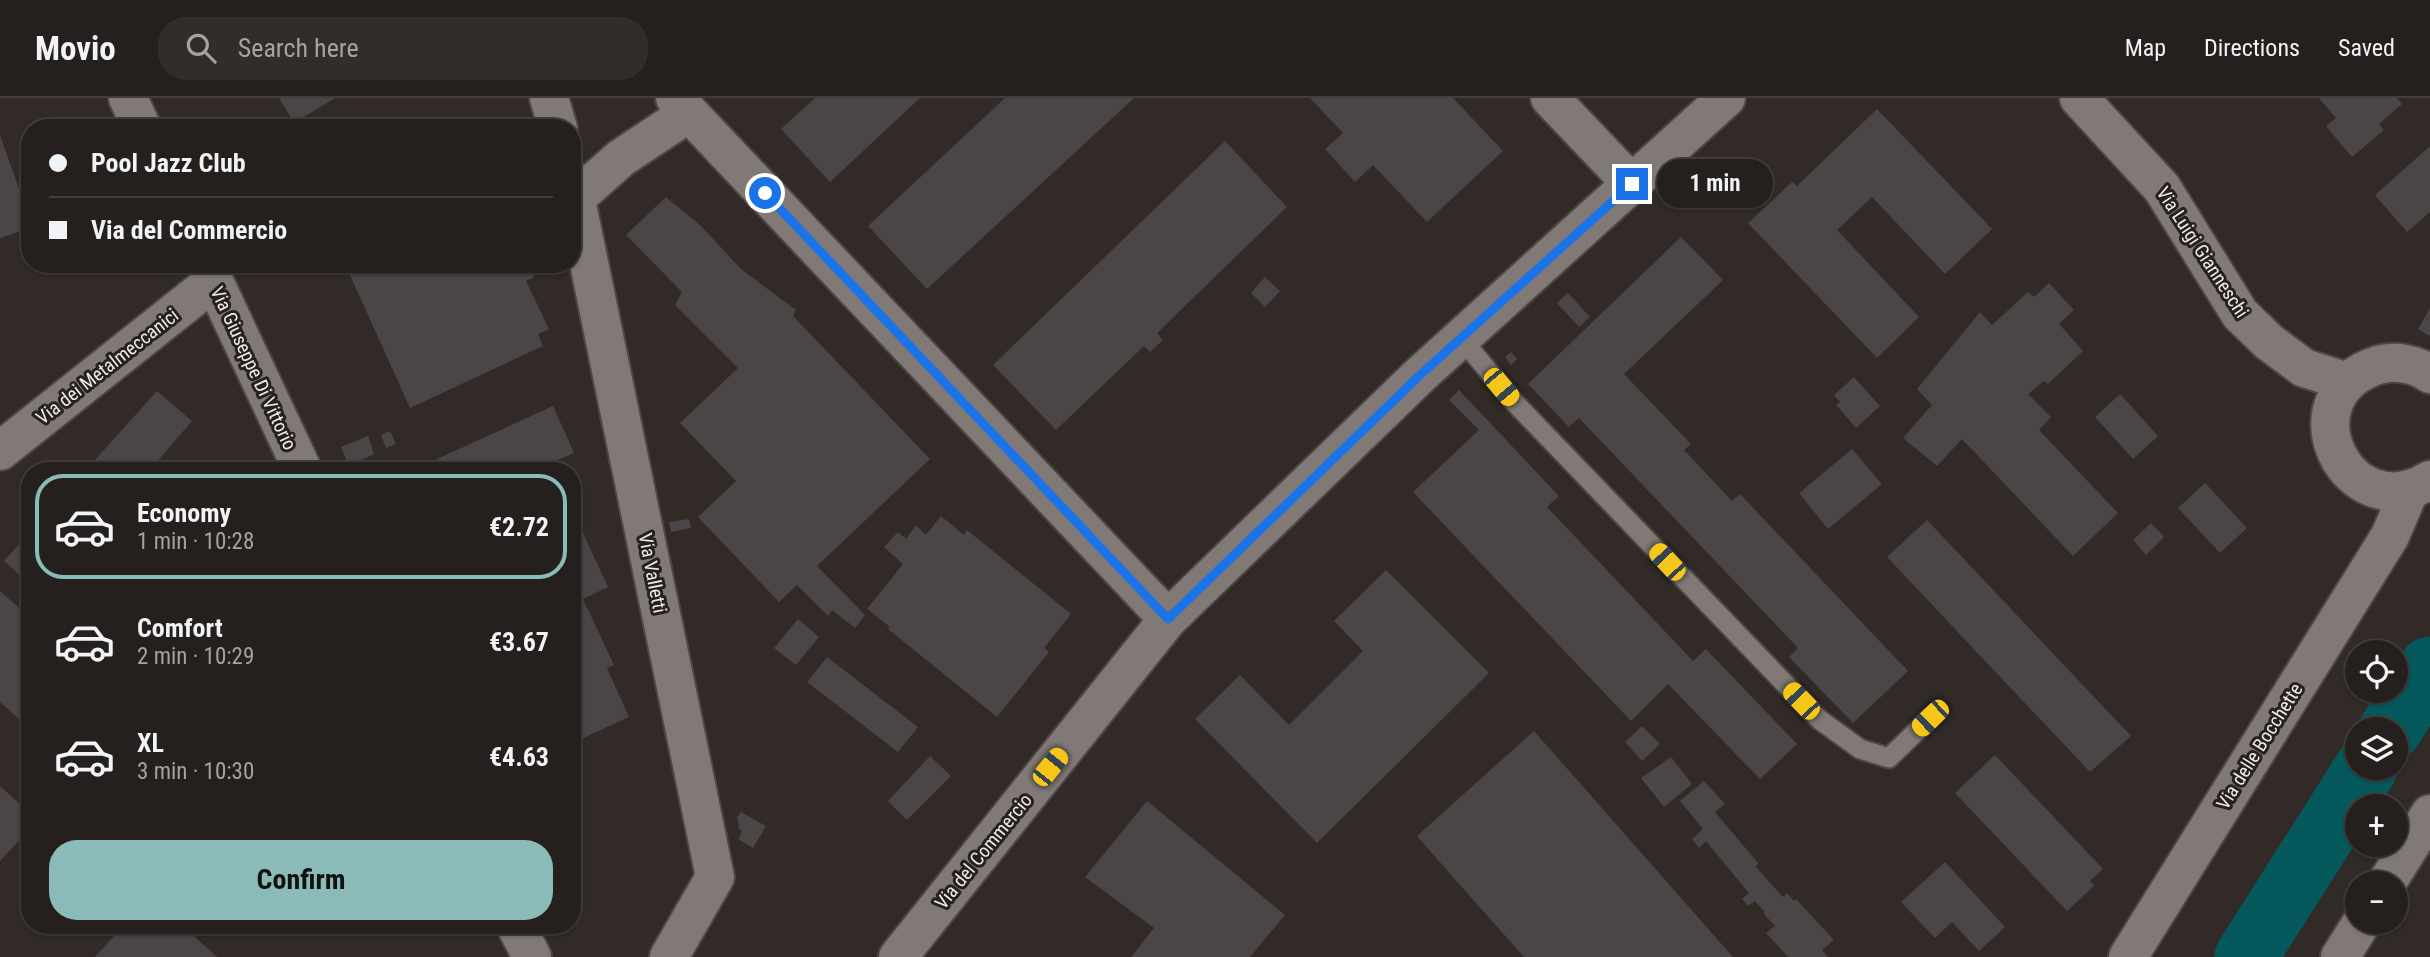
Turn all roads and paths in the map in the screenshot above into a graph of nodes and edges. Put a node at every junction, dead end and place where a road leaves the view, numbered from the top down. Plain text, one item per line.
1 (128, 98) edge
2 (549, 98) edge
3 (1550, 98) edge
4 (1726, 98) edge
5 (2078, 98) edge
6 (682, 105) edge
7 (138, 119) edge
8 (555, 119) edge
9 (1632, 184) junction
10 (581, 185) edge
11 (581, 218) edge
12 (210, 273) edge
13 (1461, 338) junction
14 (2304, 368) junction
15 (2430, 374) edge
16 (2348, 382) junction
17 (2330, 420) junction
18 (0, 451) edge
19 (299, 462) edge
20 (2420, 484) edge
21 (2371, 487) junction
22 (2390, 536) junction
23 (1168, 619) junction
24 (1930, 718) dead end
25 (2430, 814) edge
26 (2394, 871) edge
27 (520, 934) edge
28 (2354, 934) edge
29 (532, 957) edge
30 (669, 957) edge
31 (898, 957) edge
32 (2128, 957) edge
33 (2340, 957) edge

1 - 7 street
2 - 8 street
3 - 9 street
4 - 9 street, Via del Commercio
5 - 14 street, Via Luigi Gianneschi
6 - 10 street
6 - 23 street
9 - 13 street, Via del Commercio
11 - 30 street, Via Valletti
12 - 18 street, Via dei Metalmeccanici
12 - 19 street, Via Giuseppe Di Vittorio
13 - 23 street, Via del Commercio
13 - 24 lane
14 - 16 street, Via Luigi Gianneschi
14 - 17 street, Via Luigi Gianneschi
15 - 16 street
16 - 17 street
17 - 21 street
20 - 21 street, Via delle Bocchette
20 - 22 street, Via delle Bocchette
21 - 22 street
22 - 32 street, Via delle Bocchette
23 - 31 street, Via del Commercio
25 - 26 street
27 - 29 street
28 - 33 street

